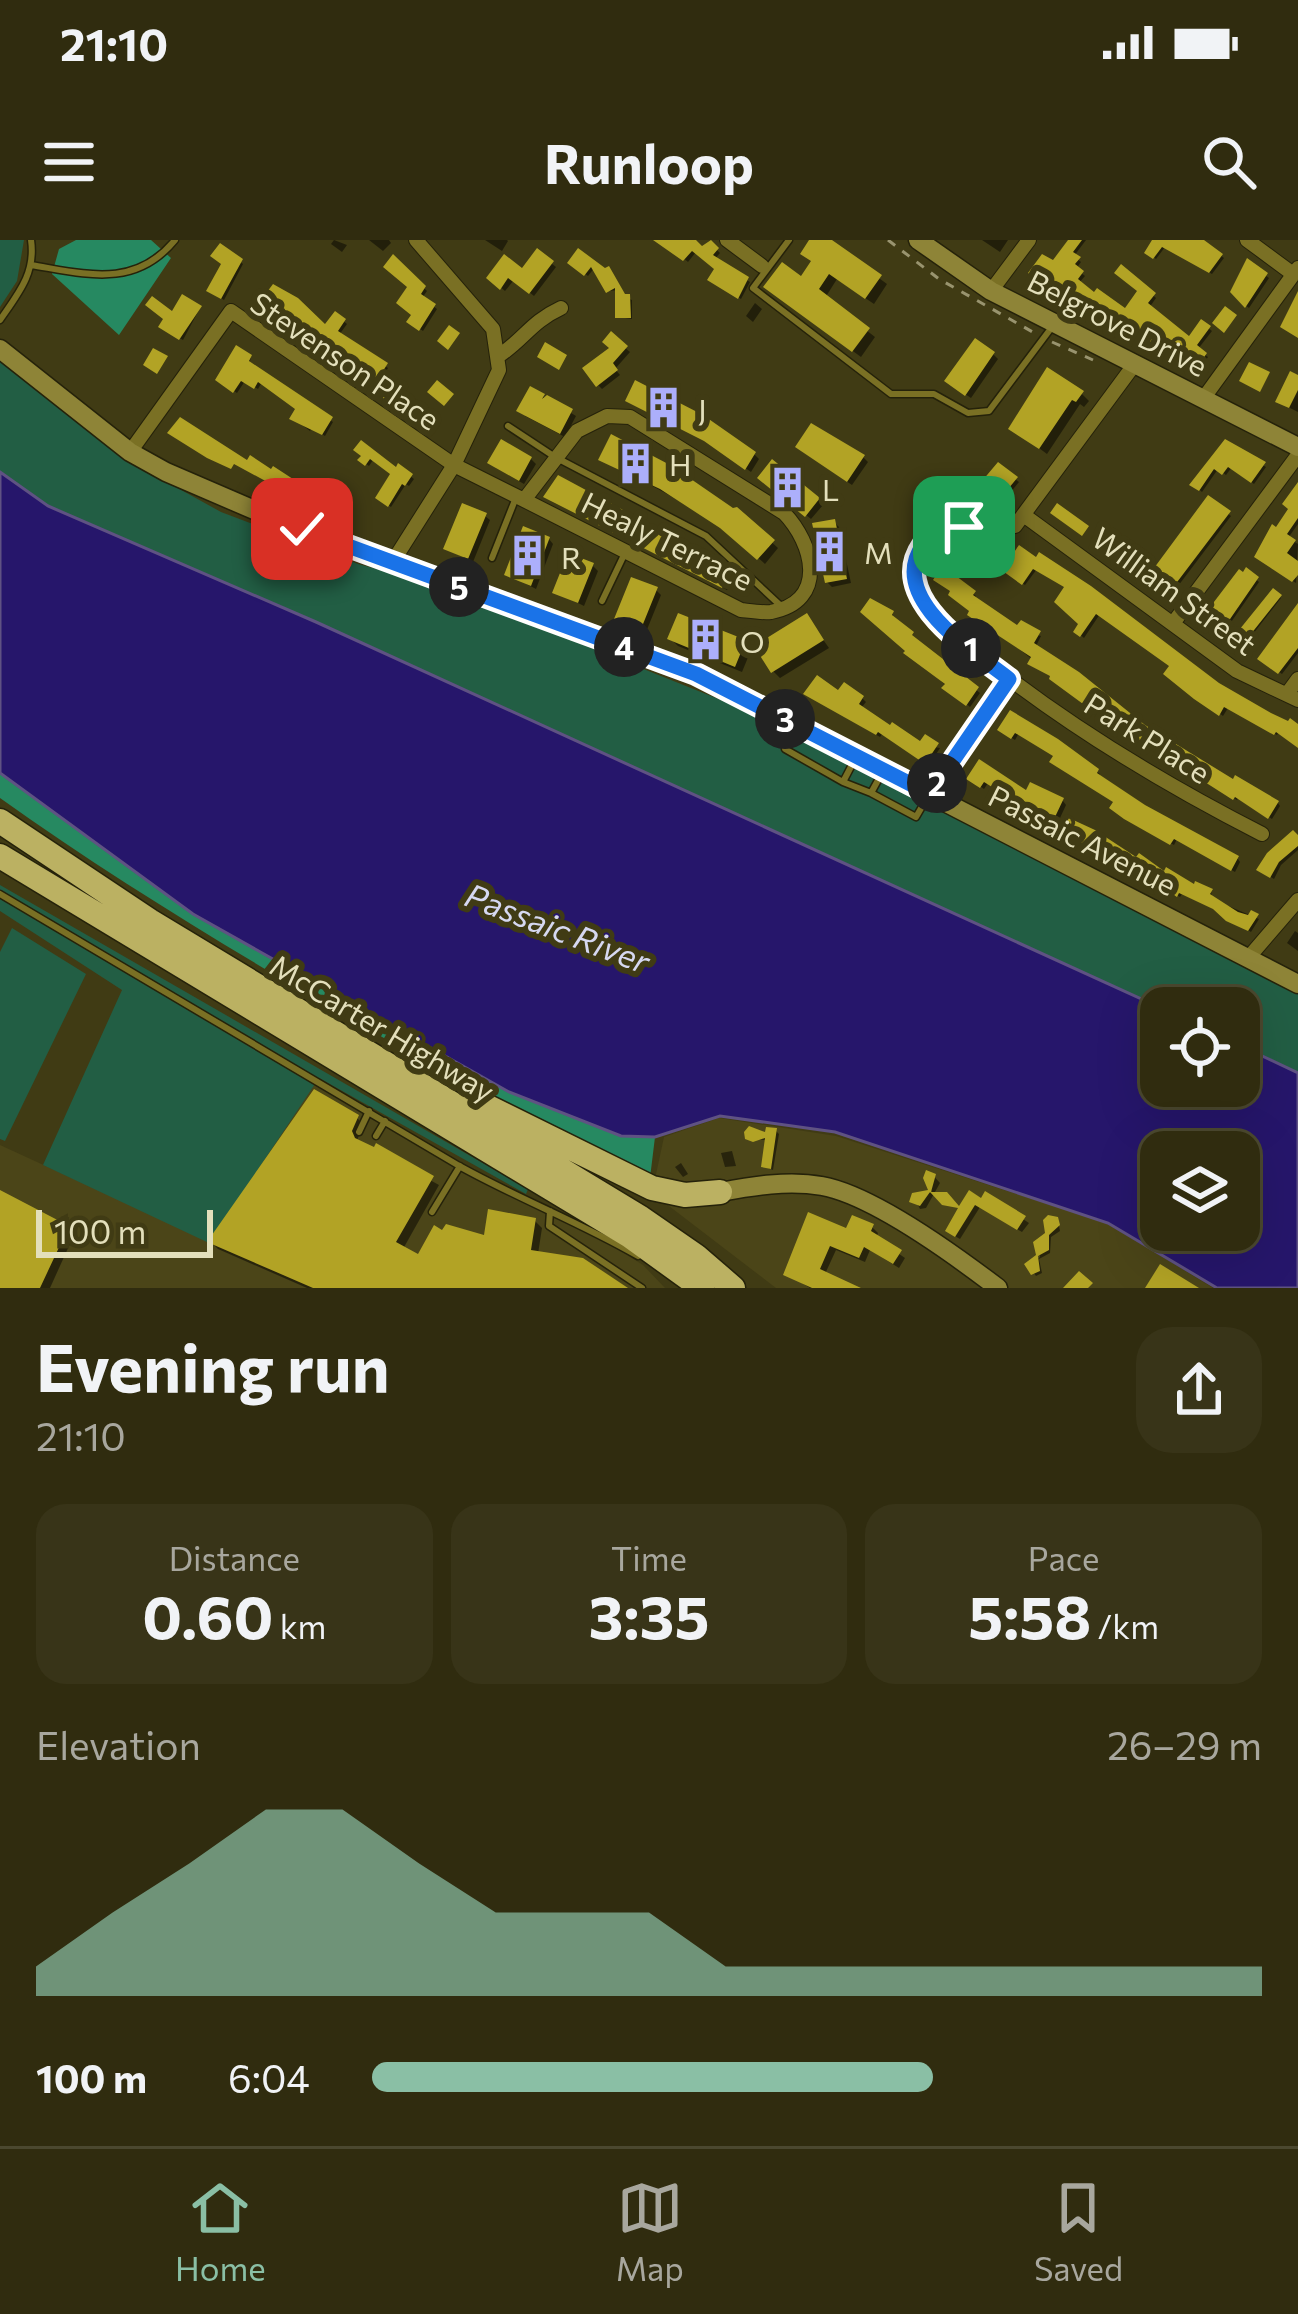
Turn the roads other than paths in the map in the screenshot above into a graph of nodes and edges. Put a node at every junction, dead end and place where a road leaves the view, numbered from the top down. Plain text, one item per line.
1 (32, 240) edge
2 (175, 240) edge
3 (416, 240) edge
4 (727, 240) edge
5 (790, 240) edge
6 (918, 240) edge
7 (1029, 240) edge
8 (1247, 240) edge
9 (32, 265) junction
10 (762, 266) dead end
11 (1296, 271) edge
12 (991, 291) junction
13 (561, 308) dead end
14 (0, 320) edge
15 (1054, 324) junction
16 (0, 349) edge
17 (500, 356) junction
18 (1134, 365) junction
19 (1203, 399) junction
20 (508, 427) dead end
21 (1298, 451) edge
22 (130, 452) junction
23 (555, 457) junction
24 (454, 466) junction
25 (520, 499) junction
26 (1025, 516) junction
27 (626, 552) junction
28 (492, 558) dead end
29 (392, 563) junction
30 (602, 601) dead end
31 (782, 607) junction
32 (1174, 622) junction
33 (1009, 679) junction
34 (1298, 680) edge
35 (1293, 697) edge
36 (783, 718) junction
37 (856, 756) junction
38 (884, 770) junction
39 (843, 782) junction
40 (872, 793) junction
41 (930, 794) junction
42 (0, 821) edge
43 (1262, 833) dead end
44 (0, 856) edge
45 (0, 876) edge
46 (0, 894) edge
47 (1298, 900) edge
48 (1249, 957) junction
49 (242, 976) junction
50 (211, 984) junction
51 (1298, 984) edge
52 (369, 1111) junction
53 (385, 1121) junction
54 (358, 1132) dead end
55 (406, 1134) junction
56 (376, 1136) dead end
57 (400, 1146) dead end
58 (430, 1148) junction
59 (424, 1160) dead end
60 (460, 1166) junction
61 (720, 1192) joint
62 (550, 1211) junction
63 (432, 1212) dead end
64 (642, 1288) edge
65 (686, 1288) edge
66 (702, 1288) edge
67 (733, 1288) edge
68 (998, 1288) edge

1 - 9 lane
2 - 9 lane
3 - 17 street
4 - 10 street
5 - 15 lane
6 - 12 main road, Belgrove Drive
7 - 12 street
8 - 11 street
9 - 14 lane
11 - 19 street
12 - 15 main road, Belgrove Drive
13 - 17 street
15 - 18 main road, Belgrove Drive
16 - 22 main road, Passaic Avenue
17 - 24 street
18 - 19 main road, Belgrove Drive
18 - 26 street
19 - 21 main road, Belgrove Drive
20 - 23 lane
21 - 32 street
22 - 24 street, Stevenson Place
22 - 29 main road, Passaic Avenue
23 - 25 street, Healy Terrace
23 - 31 lane
23 - 31 street, Healy Terrace
24 - 25 street, Healy Terrace
24 - 29 street
25 - 27 street, Healy Terrace
25 - 28 lane
26 - 32 street, William Street
26 - 33 street, Park Place
27 - 30 lane
27 - 31 street, Healy Terrace
29 - 36 main road, Passaic Avenue
32 - 35 street, William Street
33 - 41 street
33 - 43 street, Park Place
34 - 35 street
36 - 37 main road, Passaic Avenue
36 - 39 lane
37 - 38 main road, Passaic Avenue
37 - 39 lane
38 - 40 lane
38 - 41 main road, Passaic Avenue
39 - 40 lane
40 - 41 lane
41 - 48 main road, Passaic Avenue
42 - 49 highway, McCarter Highway
44 - 50 highway
45 - 50 highway
46 - 52 lane
47 - 48 street
48 - 51 main road, Passaic Avenue
49 - 61 highway
49 - 67 highway, McCarter Highway
50 - 66 highway
52 - 53 lane
52 - 54 lane
53 - 55 lane
53 - 56 lane
55 - 57 lane
55 - 58 lane
58 - 59 lane
58 - 60 lane
60 - 62 lane
60 - 63 lane
61 - 68 main road
62 - 64 lane
62 - 65 lane

